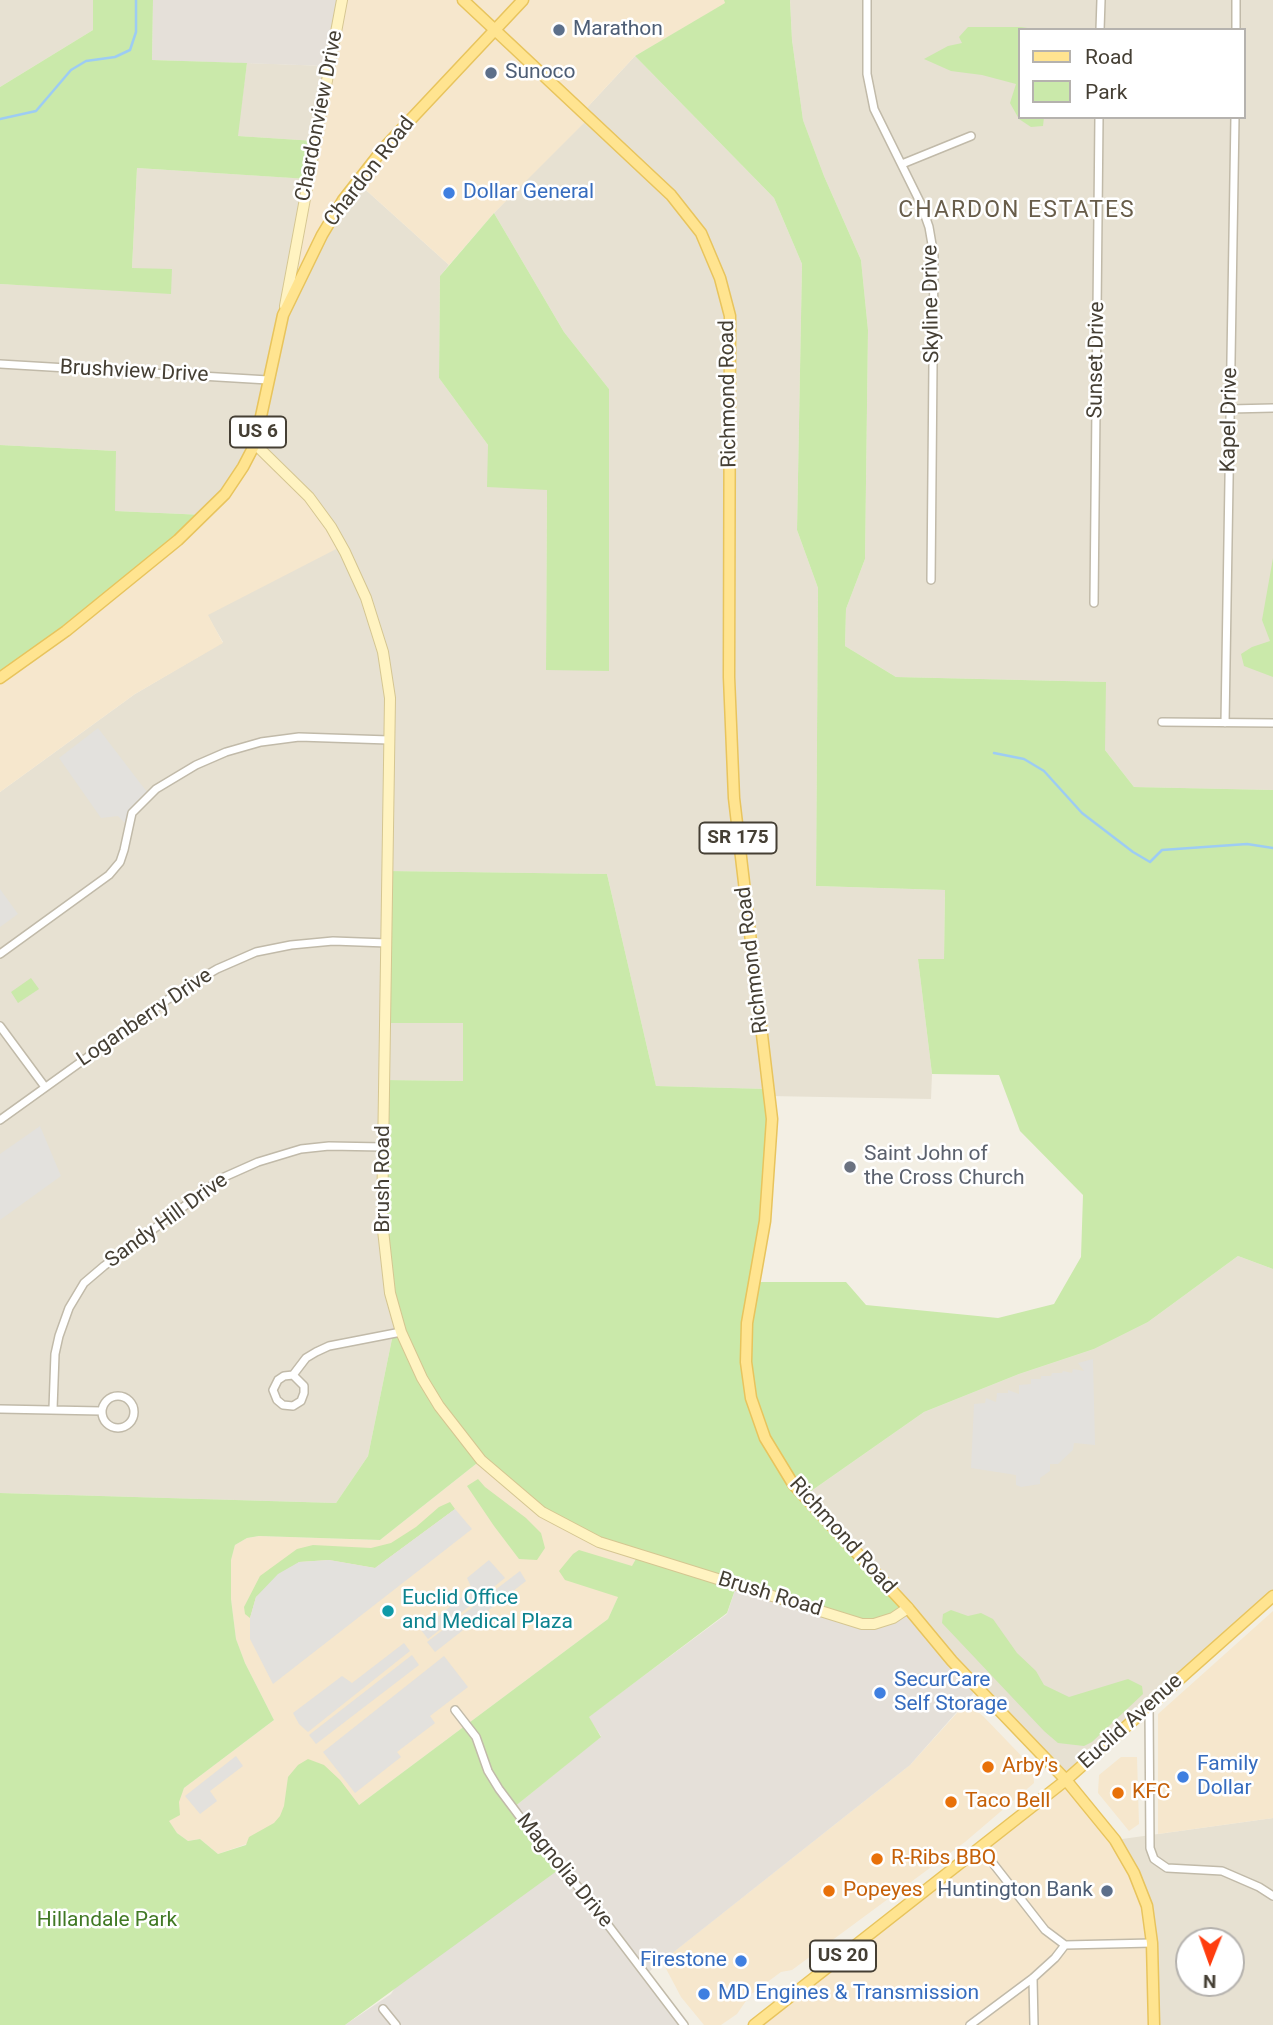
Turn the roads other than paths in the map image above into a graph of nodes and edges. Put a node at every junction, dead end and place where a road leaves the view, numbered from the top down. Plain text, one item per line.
1 (342, 0) edge
2 (463, 0) edge
3 (523, 0) edge
4 (867, 0) edge
5 (1101, 0) edge
6 (1236, 0) edge
7 (1100, 28) edge
8 (1236, 28) edge
9 (494, 29) junction
10 (1099, 119) edge
11 (1235, 119) edge
12 (971, 136) dead end
13 (902, 164) junction
14 (283, 314) junction
15 (0, 364) edge
16 (268, 380) junction
17 (1273, 408) edge
18 (1230, 409) junction
19 (255, 444) junction
20 (931, 580) dead end
21 (1094, 603) dead end
22 (0, 678) edge
23 (1162, 722) dead end
24 (1225, 723) junction
25 (1273, 723) edge
26 (389, 740) junction
27 (387, 943) junction
28 (0, 954) edge
29 (0, 1026) edge
30 (45, 1087) junction
31 (0, 1120) edge
32 (383, 1147) junction
33 (401, 1332) junction
34 (293, 1375) junction
35 (0, 1409) edge
36 (53, 1409) junction
37 (101, 1411) junction
38 (1273, 1596) edge
39 (908, 1608) junction
40 (1149, 1705) junction
41 (455, 1710) dead end
42 (1066, 1780) junction
43 (981, 1848) junction
44 (1273, 1896) edge
45 (1152, 1943) junction
46 (1065, 1945) junction
47 (1033, 1978) junction
48 (383, 2009) dead end
49 (396, 2025) edge
50 (684, 2025) edge
51 (754, 2025) edge
52 (971, 2025) edge
53 (1034, 2025) edge
54 (1154, 2025) edge

1 - 14 street, Chardonview Drive
2 - 9 main road, Richmond Road / SR 175
3 - 9 main road, Chardon Road / US 6
4 - 13 street, Skyline Drive
5 - 7 street
6 - 8 street
9 - 14 main road, Chardon Road / US 6
9 - 39 main road, Richmond Road / SR 175
10 - 21 street, Sunset Drive
11 - 18 street, Kapel Drive
12 - 13 street
13 - 20 street, Skyline Drive
14 - 16 main road, Chardon Road / US 6
15 - 16 street, Brushview Drive
16 - 19 main road, Chardon Road / US 6
17 - 18 street
18 - 24 street, Kapel Drive
19 - 22 main road, Chardon Road / US 6
19 - 26 street, Brush Road
23 - 24 street
24 - 25 street
26 - 27 street, Brush Road
26 - 28 street
27 - 30 street, Loganberry Drive
27 - 32 street, Brush Road
29 - 30 street
30 - 31 street, Loganberry Drive
32 - 33 street, Brush Road
32 - 36 street, Sandy Hill Drive
33 - 34 street
33 - 39 street, Brush Road
34 - 34 street
35 - 36 street
36 - 37 street
37 - 37 street
38 - 40 main road, Euclid Avenue / US 20
39 - 42 main road, Richmond Road / SR 175
40 - 42 main road, Euclid Avenue / US 20
40 - 44 street
41 - 50 street, Magnolia Drive
42 - 43 main road, Euclid Avenue / US 20
42 - 45 main road, SR 175
43 - 46 street
43 - 51 main road, Euclid Avenue / US 20
45 - 46 street
45 - 54 main road, SR 175
46 - 47 street
47 - 52 street
47 - 53 street
48 - 49 street

